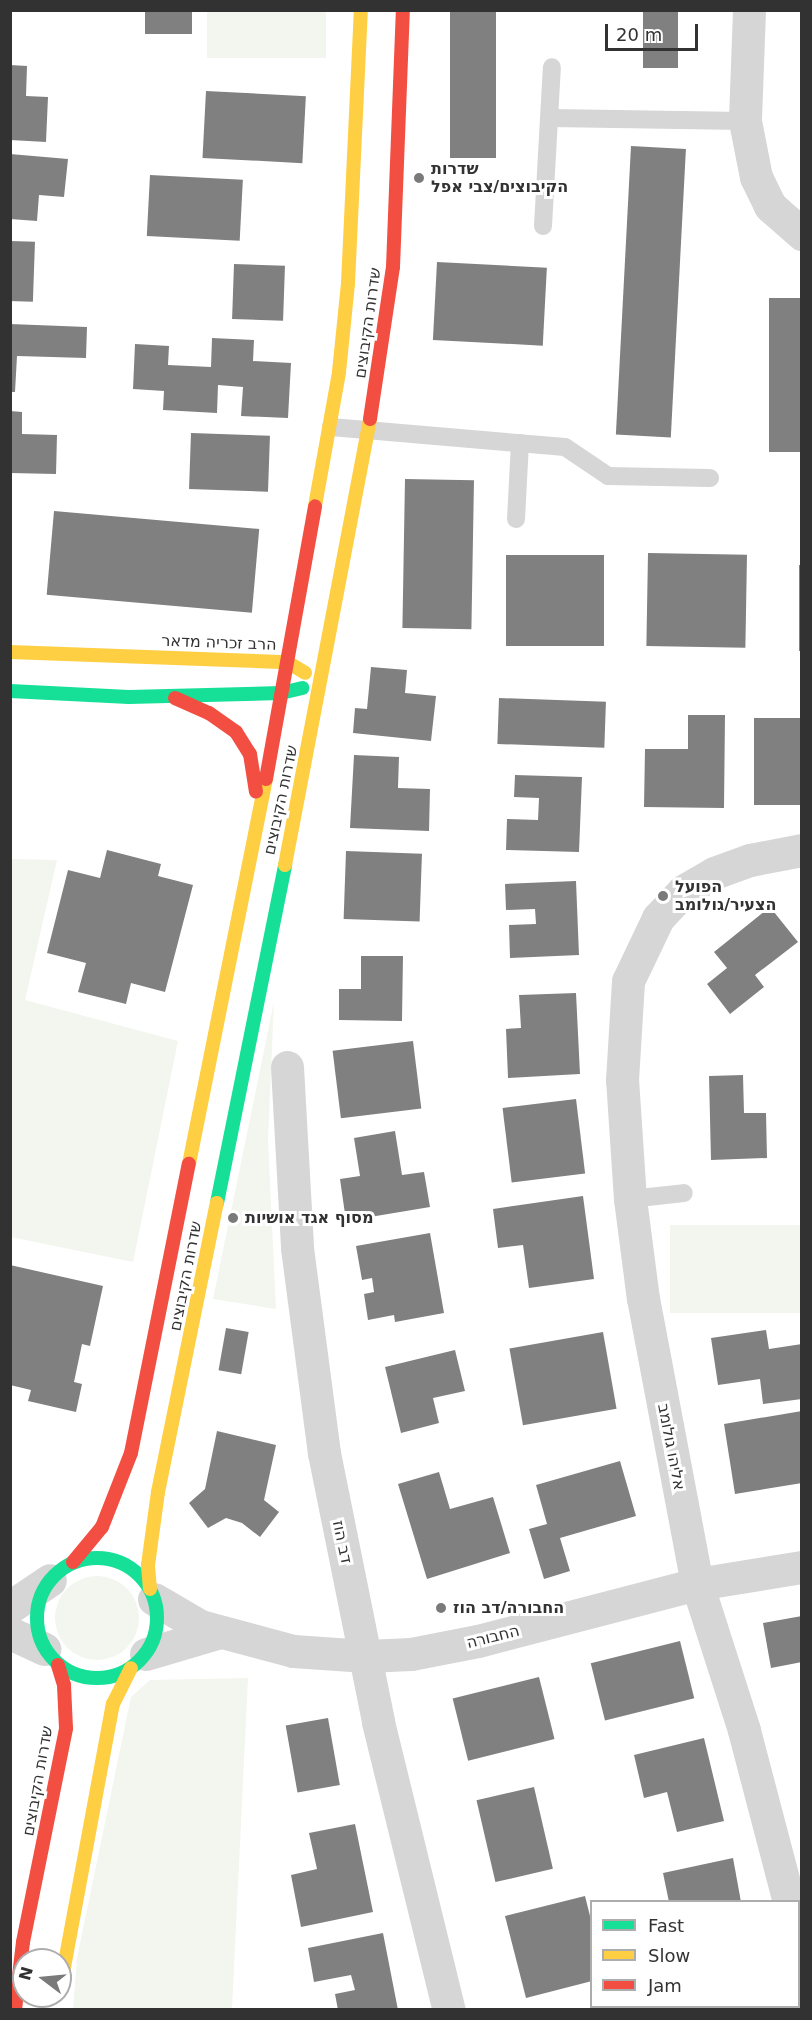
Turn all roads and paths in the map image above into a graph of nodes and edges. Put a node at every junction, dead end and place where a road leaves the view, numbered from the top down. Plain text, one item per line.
1 (361, 10) edge
2 (403, 10) edge
3 (749, 10) edge
4 (552, 67) dead end
5 (550, 118) junction
6 (745, 122) junction
7 (543, 226) dead end
8 (797, 232) edge
9 (331, 427) junction
10 (370, 428) junction
11 (520, 443) junction
12 (710, 478) dead end
13 (516, 519) dead end
14 (10, 652) edge
15 (287, 662) junction
16 (322, 683) junction
17 (10, 692) edge
18 (281, 693) junction
19 (168, 695) junction
20 (258, 826) junction
21 (801, 850) edge
22 (286, 1067) dead end
23 (684, 1193) dead end
24 (630, 1199) junction
25 (801, 1567) edge
26 (62, 1571) junction
27 (696, 1584) junction
28 (152, 1594) junction
29 (10, 1607) edge
30 (10, 1633) edge
31 (217, 1633) junction
32 (366, 1656) junction
33 (51, 1657) junction
34 (138, 1661) junction
35 (788, 1900) edge
36 (68, 1948) edge
37 (15, 2010) edge
38 (449, 2010) edge

1 - 9 street, שדרות הקיבוצים
2 - 10 street, שדרות הקיבוצים
3 - 6 street
4 - 5 lane
5 - 6 lane
5 - 7 lane
6 - 8 street
9 - 10 lane
9 - 15 street, שדרות הקיבוצים
10 - 11 lane
10 - 16 street, שדרות הקיבוצים
11 - 12 lane
11 - 13 lane
14 - 15 street, הרב זכריה מדאר
15 - 16 street, הרב זכריה מדאר
15 - 18 street, שדרות הקיבוצים
16 - 18 street
16 - 28 street, שדרות הקיבוצים
17 - 19 street
18 - 19 street
18 - 20 street, שדרות הקיבוצים
19 - 20 street
20 - 26 street, שדרות הקיבוצים
21 - 24 street, אליהו גולומב
22 - 32 street, דב הוז
23 - 24 lane
24 - 27 street, אליהו גולומב
25 - 27 street, החבורה
26 - 28 street
26 - 29 street
26 - 33 street
27 - 32 street, החבורה
27 - 35 street, אליהו גולומב
28 - 31 street, החבורה
28 - 34 street
30 - 33 street
31 - 32 street, החבורה
31 - 34 street, החבורה
32 - 38 street, דב הוז
33 - 34 street
33 - 37 street, שדרות הקיבוצים
34 - 36 street

